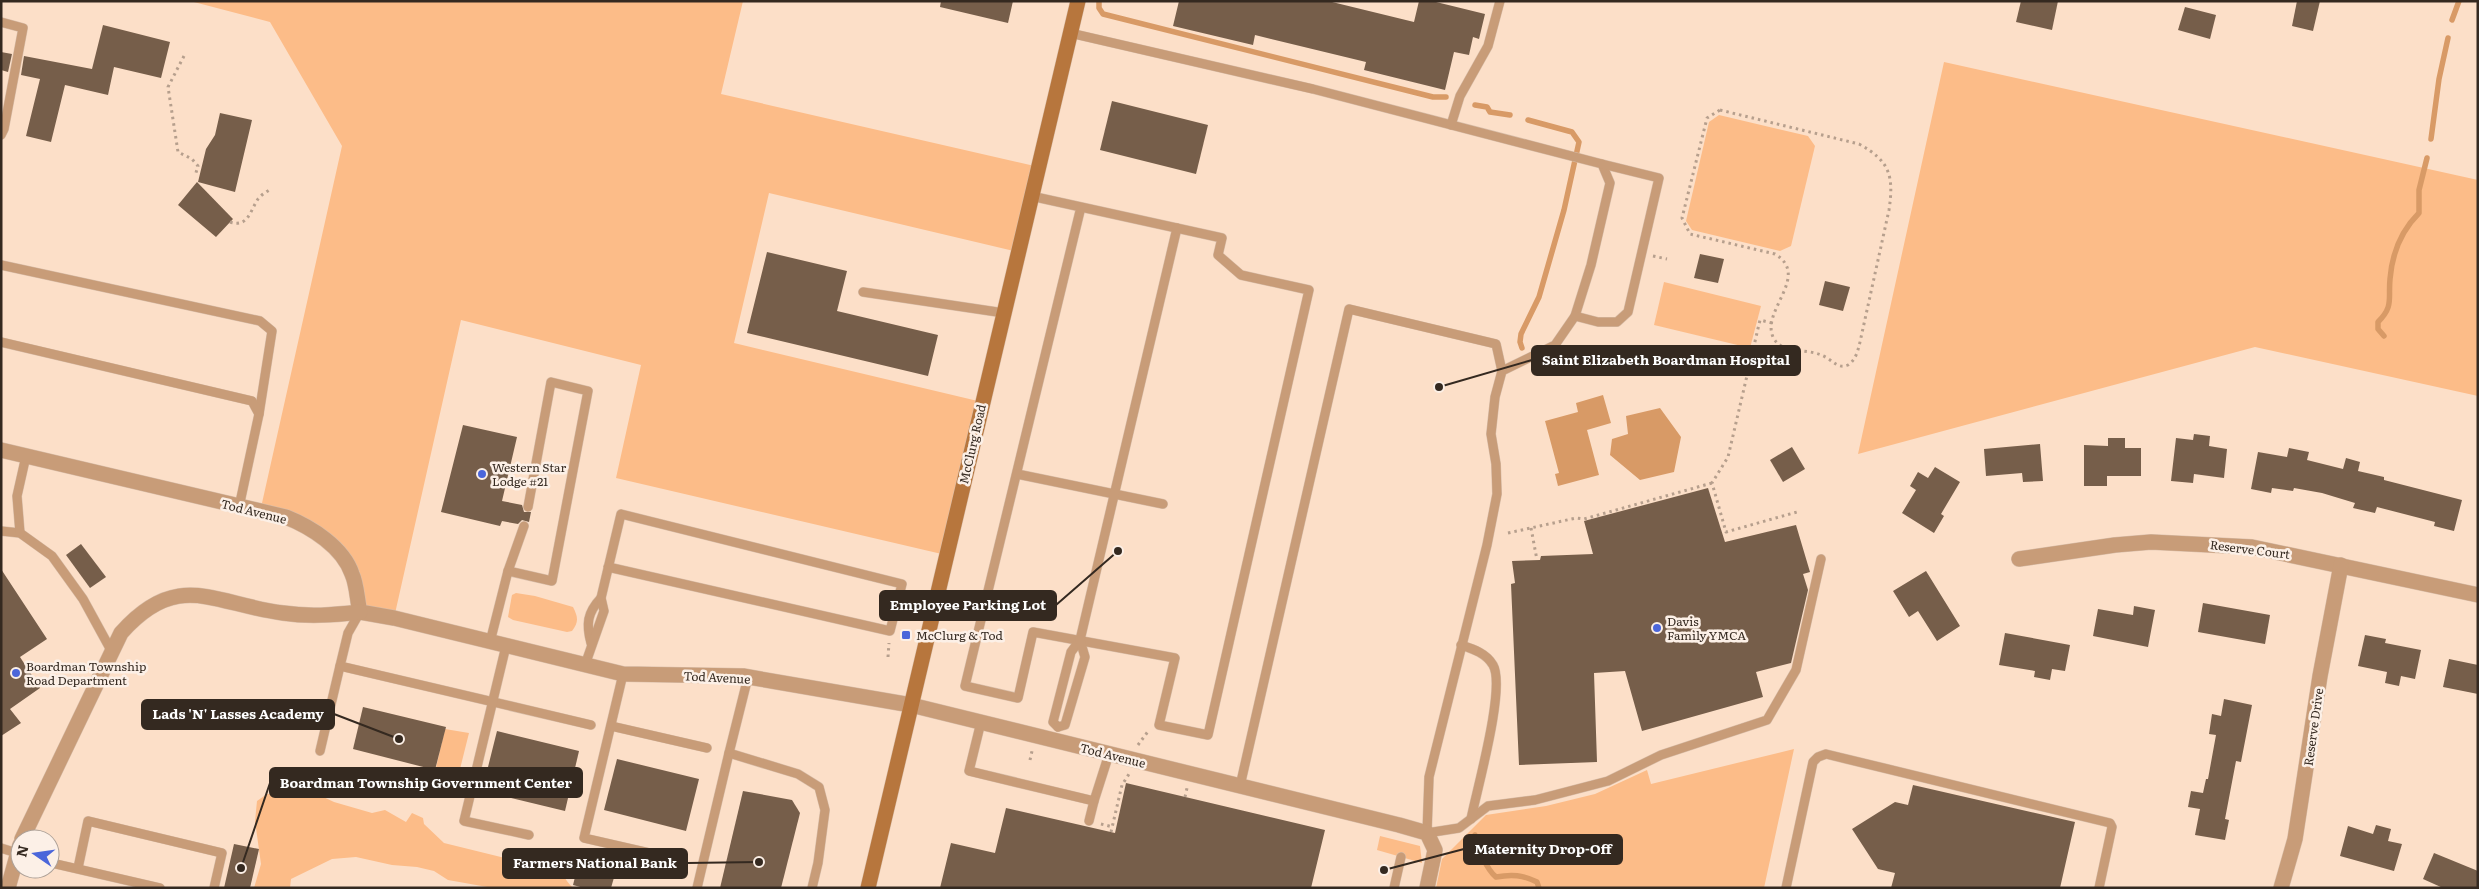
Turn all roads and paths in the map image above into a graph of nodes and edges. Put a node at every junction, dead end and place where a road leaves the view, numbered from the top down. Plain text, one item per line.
1 (1078, 1) edge
2 (1498, 2) edge
3 (1, 22) edge
4 (1070, 33) junction
5 (184, 56) dead end
6 (1451, 125) junction
7 (1, 136) edge
8 (1602, 164) junction
9 (195, 176) dead end
10 (271, 189) dead end
11 (1032, 196) junction
12 (1081, 207) junction
13 (230, 222) dead end
14 (1177, 228) junction
15 (1651, 255) dead end
16 (1667, 259) dead end
17 (1, 265) edge
18 (863, 292) dead end
19 (1004, 313) junction
20 (1575, 316) junction
21 (1772, 323) junction
22 (1, 342) edge
23 (1502, 371) junction
24 (260, 414) junction
25 (1, 450) edge
26 (26, 456) junction
27 (1017, 474) junction
28 (1712, 483) junction
29 (1113, 494) junction
30 (1163, 504) dead end
31 (239, 507) junction
32 (528, 507) dead end
33 (1796, 512) dead end
34 (524, 526) dead end
35 (1530, 528) junction
36 (1, 532) edge
37 (20, 533) junction
38 (1508, 534) dead end
39 (1821, 559) dead end
40 (2019, 559) dead end
41 (1537, 560) dead end
42 (2341, 565) junction
43 (608, 567) junction
44 (508, 571) junction
45 (2478, 595) edge
46 (360, 612) junction
47 (1080, 640) junction
48 (490, 642) junction
49 (1461, 645) junction
50 (506, 646) junction
51 (112, 652) junction
52 (340, 666) junction
53 (585, 666) junction
54 (623, 674) junction
55 (748, 677) junction
56 (492, 702) junction
57 (911, 705) junction
58 (981, 722) junction
59 (591, 724) dead end
60 (611, 726) junction
61 (1056, 734) junction
62 (707, 748) dead end
63 (1033, 748) dead end
64 (320, 751) dead end
65 (729, 753) junction
66 (1109, 754) junction
67 (1030, 760) dead end
68 (1122, 785) dead end
69 (1240, 786) junction
70 (1094, 800) junction
71 (1471, 819) junction
72 (1089, 821) dead end
73 (28, 829) edge
74 (1112, 832) dead end
75 (1426, 833) junction
76 (530, 835) dead end
77 (654, 854) dead end
78 (1401, 856) dead end
79 (60, 865) edge
80 (78, 868) junction
81 (160, 888) edge
82 (214, 888) edge
83 (697, 888) edge
84 (812, 888) edge
85 (868, 888) edge
86 (1394, 888) edge
87 (1427, 888) edge
88 (1786, 888) edge
89 (2099, 888) edge
90 (2281, 888) edge

1 - 4 street, McClurg Road
2 - 6 lane
3 - 7 lane
4 - 6 lane
4 - 11 street, McClurg Road
5 - 9 path
6 - 8 lane
8 - 20 lane
8 - 20 lane
10 - 13 path
11 - 12 lane
11 - 19 street, McClurg Road
12 - 14 lane
12 - 27 lane
14 - 29 lane
14 - 47 lane
15 - 16 path
17 - 24 lane
18 - 19 lane
19 - 57 street, McClurg Road
20 - 23 lane
21 - 21 path
21 - 28 path
22 - 24 lane
23 - 49 lane
23 - 69 lane
24 - 31 lane
25 - 26 street, Tod Avenue
26 - 31 street, Tod Avenue
26 - 37 lane
27 - 29 lane
27 - 47 lane
28 - 33 path
28 - 35 path
29 - 30 lane
29 - 47 lane
31 - 46 street, Tod Avenue
32 - 44 lane
34 - 44 lane
35 - 38 path
35 - 41 path
36 - 37 lane
37 - 51 lane
39 - 71 lane
40 - 42 street, Reserve Court
42 - 45 street, Reserve Court
42 - 90 street, Reserve Drive
43 - 43 lane
43 - 53 lane
44 - 48 lane
46 - 48 street, Tod Avenue
46 - 51 street
46 - 52 lane
47 - 61 lane
47 - 61 lane
48 - 50 street, Tod Avenue
49 - 71 lane
49 - 75 lane
50 - 53 street, Tod Avenue
50 - 56 lane
51 - 73 street
52 - 56 lane
52 - 64 lane
53 - 54 street, Tod Avenue
54 - 55 street, Tod Avenue
54 - 60 lane
55 - 57 street, Tod Avenue
55 - 65 lane
56 - 59 lane
56 - 76 lane
57 - 58 street, Tod Avenue
57 - 85 street, McClurg Road
58 - 61 street, Tod Avenue
58 - 70 lane
60 - 62 lane
60 - 77 lane
61 - 66 street, Tod Avenue
63 - 67 path
65 - 83 lane
65 - 84 lane
66 - 69 street, Tod Avenue
66 - 70 lane
68 - 74 path
69 - 75 street, Tod Avenue
70 - 72 lane
71 - 75 lane
75 - 87 street
78 - 86 lane
79 - 80 lane
80 - 81 lane
80 - 82 lane
88 - 89 lane

